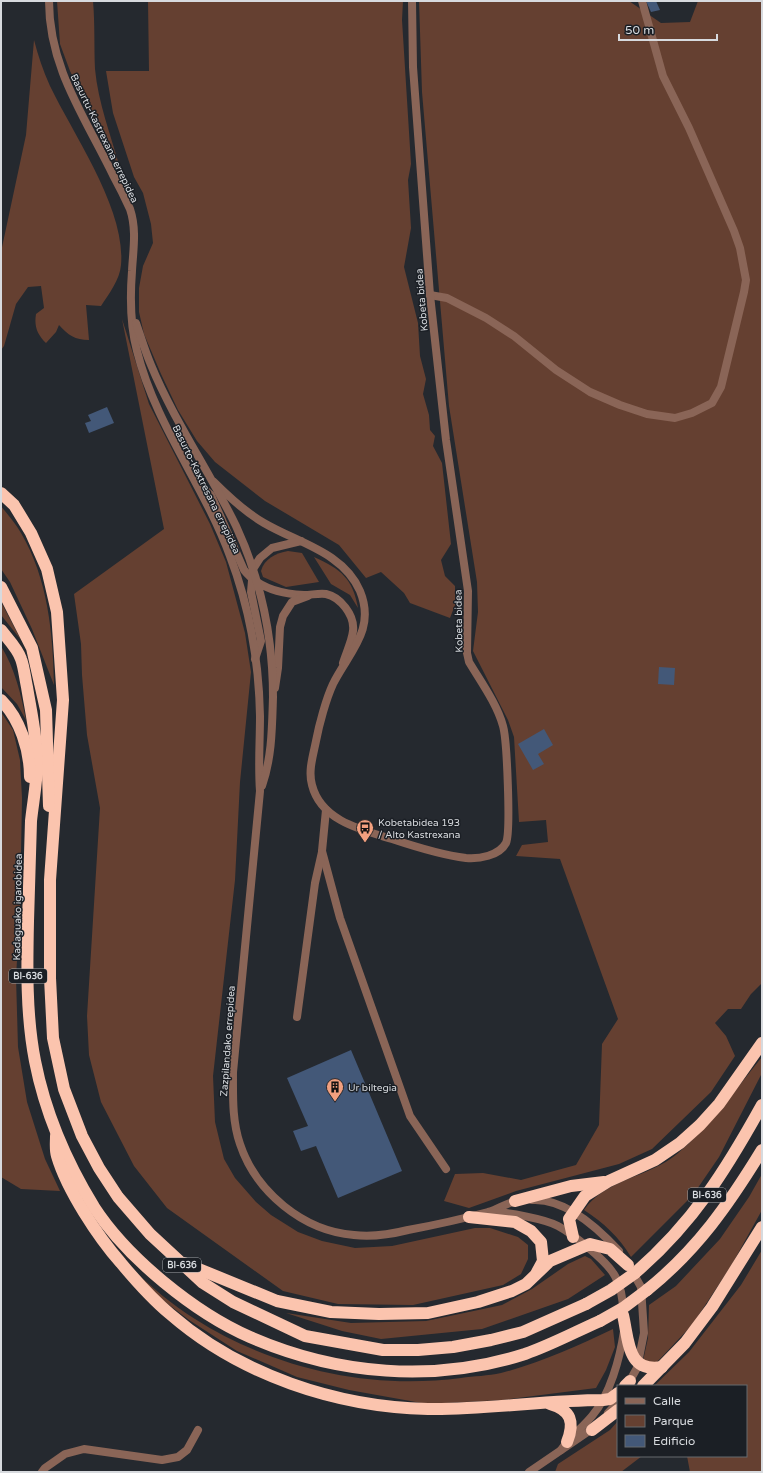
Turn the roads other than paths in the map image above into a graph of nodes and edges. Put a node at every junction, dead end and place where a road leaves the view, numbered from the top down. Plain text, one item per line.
1 (49, 1) edge
2 (412, 1) edge
3 (642, 1) edge
4 (430, 295) junction
5 (131, 309) junction
6 (211, 478) junction
7 (194, 480) junction
8 (1, 493) edge
9 (301, 541) junction
10 (253, 569) junction
11 (254, 582) junction
12 (1, 587) edge
13 (310, 595) junction
14 (1, 630) edge
15 (255, 659) junction
16 (341, 669) junction
17 (1, 700) edge
18 (273, 703) junction
19 (260, 791) junction
20 (326, 810) junction
21 (32, 820) junction
22 (322, 851) junction
23 (51, 872) junction
24 (297, 1017) dead end
25 (762, 1043) edge
26 (762, 1105) edge
27 (56, 1129) junction
28 (762, 1150) edge
29 (446, 1169) dead end
30 (609, 1181) junction
31 (515, 1201) junction
32 (490, 1212) junction
33 (573, 1212) junction
34 (469, 1217) junction
35 (762, 1227) edge
36 (573, 1237) junction
37 (585, 1246) junction
38 (177, 1260) junction
39 (632, 1269) junction
40 (537, 1274) junction
41 (624, 1315) junction
42 (638, 1363) junction
43 (662, 1367) junction
44 (627, 1384) edge
45 (644, 1385) edge
46 (617, 1394) edge
47 (603, 1400) junction
48 (545, 1403) junction
49 (617, 1403) edge
50 (617, 1411) edge
51 (198, 1430) dead end
52 (592, 1430) junction
53 (564, 1446) junction
54 (42, 1472) edge
55 (529, 1472) edge

1 - 5 street, Basurtu-Kastrexana errepidea
2 - 4 street, Kobeta bidea
3 - 4 street
4 - 20 street, Kobeta bidea
5 - 6 street, Basurto-Kaxtresana errepidea
5 - 7 street, Basurto-Kaxtresana errepidea
6 - 9 street
6 - 10 street, Basurto-Kaxtresana errepidea
7 - 11 street
7 - 15 street, Basurto-Kaxtresana errepidea
8 - 23 highway
9 - 10 street
9 - 16 street
10 - 11 street, Basurto-Kaxtresana errepidea
11 - 13 street
11 - 15 street
11 - 18 street, Basurto-Kaxtresana errepidea
12 - 23 highway
13 - 16 street
13 - 18 street
14 - 21 highway
15 - 19 street, Basurto-Kaxtresana errepidea
16 - 20 street, Kobeta bidea
17 - 21 highway, BI-636
18 - 19 street, Basurto-Kaxtresana errepidea
19 - 34 street, Zazpilandako errepidea
20 - 22 street
21 - 27 highway, Kadaguako igarobidea / BI-636
22 - 24 street
22 - 29 street
23 - 38 highway, BI-636
25 - 30 highway
26 - 39 highway, BI-636
27 - 28 highway, Kadaguako igarobidea / BI-636, bridge
27 - 48 highway
30 - 31 highway
30 - 33 highway
31 - 32 street, Zazpilandako errepidea
31 - 33 street, Zazpilandako errepidea
32 - 34 street, Zazpilandako errepidea
32 - 36 street, Zazpilandako errepidea
33 - 36 highway
33 - 39 street, Zazpilandako errepidea
34 - 40 highway
35 - 43 highway
36 - 37 street, Zazpilandako errepidea
37 - 39 highway
37 - 40 highway
37 - 41 street, Zazpilandako errepidea
38 - 39 highway, BI-636, bridge
38 - 40 highway
39 - 42 street, Zazpilandako errepidea
41 - 42 highway
41 - 47 street, Zazpilandako errepidea
42 - 43 highway
42 - 44 street, Zazpilandako errepidea
43 - 45 highway
46 - 47 highway
47 - 48 highway
47 - 53 street, Zazpilandako errepidea
48 - 53 highway
49 - 52 street, Zazpilandako errepidea
50 - 52 highway
51 - 54 street
52 - 53 street, Zazpilandako errepidea
53 - 55 street, Zazpilandako errepidea

